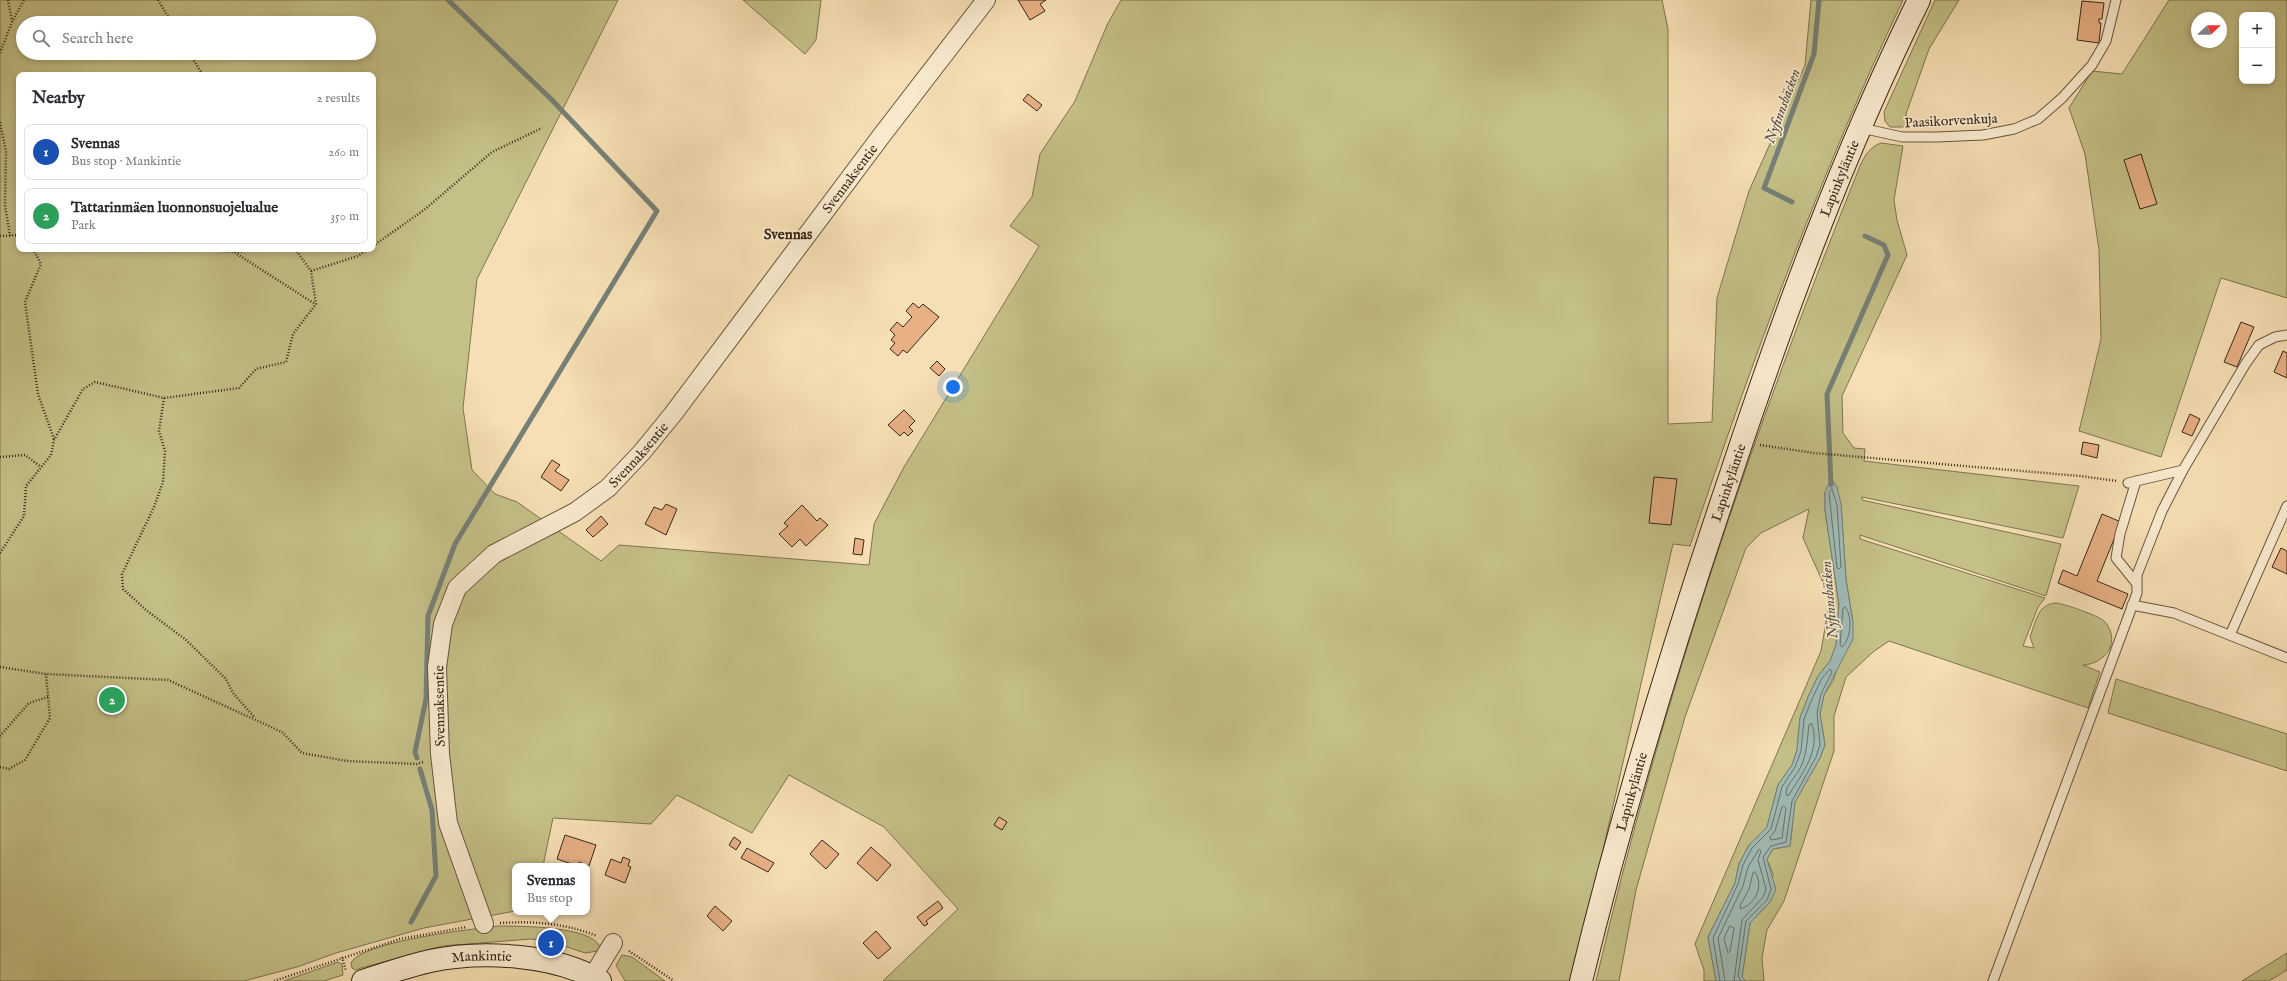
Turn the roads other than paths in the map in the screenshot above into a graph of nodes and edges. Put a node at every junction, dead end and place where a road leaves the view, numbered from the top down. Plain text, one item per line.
1 (986, 0) edge
2 (1919, 0) edge
3 (2116, 0) edge
4 (1861, 128) junction
5 (2287, 335) edge
6 (2183, 470) junction
7 (2287, 506) edge
8 (2137, 584) junction
9 (2132, 605) junction
10 (2230, 635) junction
11 (2287, 658) edge
12 (484, 924) road end
13 (613, 943) road end
14 (354, 976) edge
15 (596, 979) edge
16 (1581, 981) edge
17 (1993, 981) edge

1 - 12 street, Svennaksentie
2 - 4 main road, Lapinkyläntie
3 - 4 lane, Paasikorvenkuja
4 - 16 main road, Lapinkyläntie
5 - 6 lane
6 - 8 lane
6 - 8 lane
7 - 10 lane
8 - 9 lane
9 - 10 lane
9 - 17 lane
10 - 11 lane
13 - 15 street
14 - 15 main road, Mankintie

